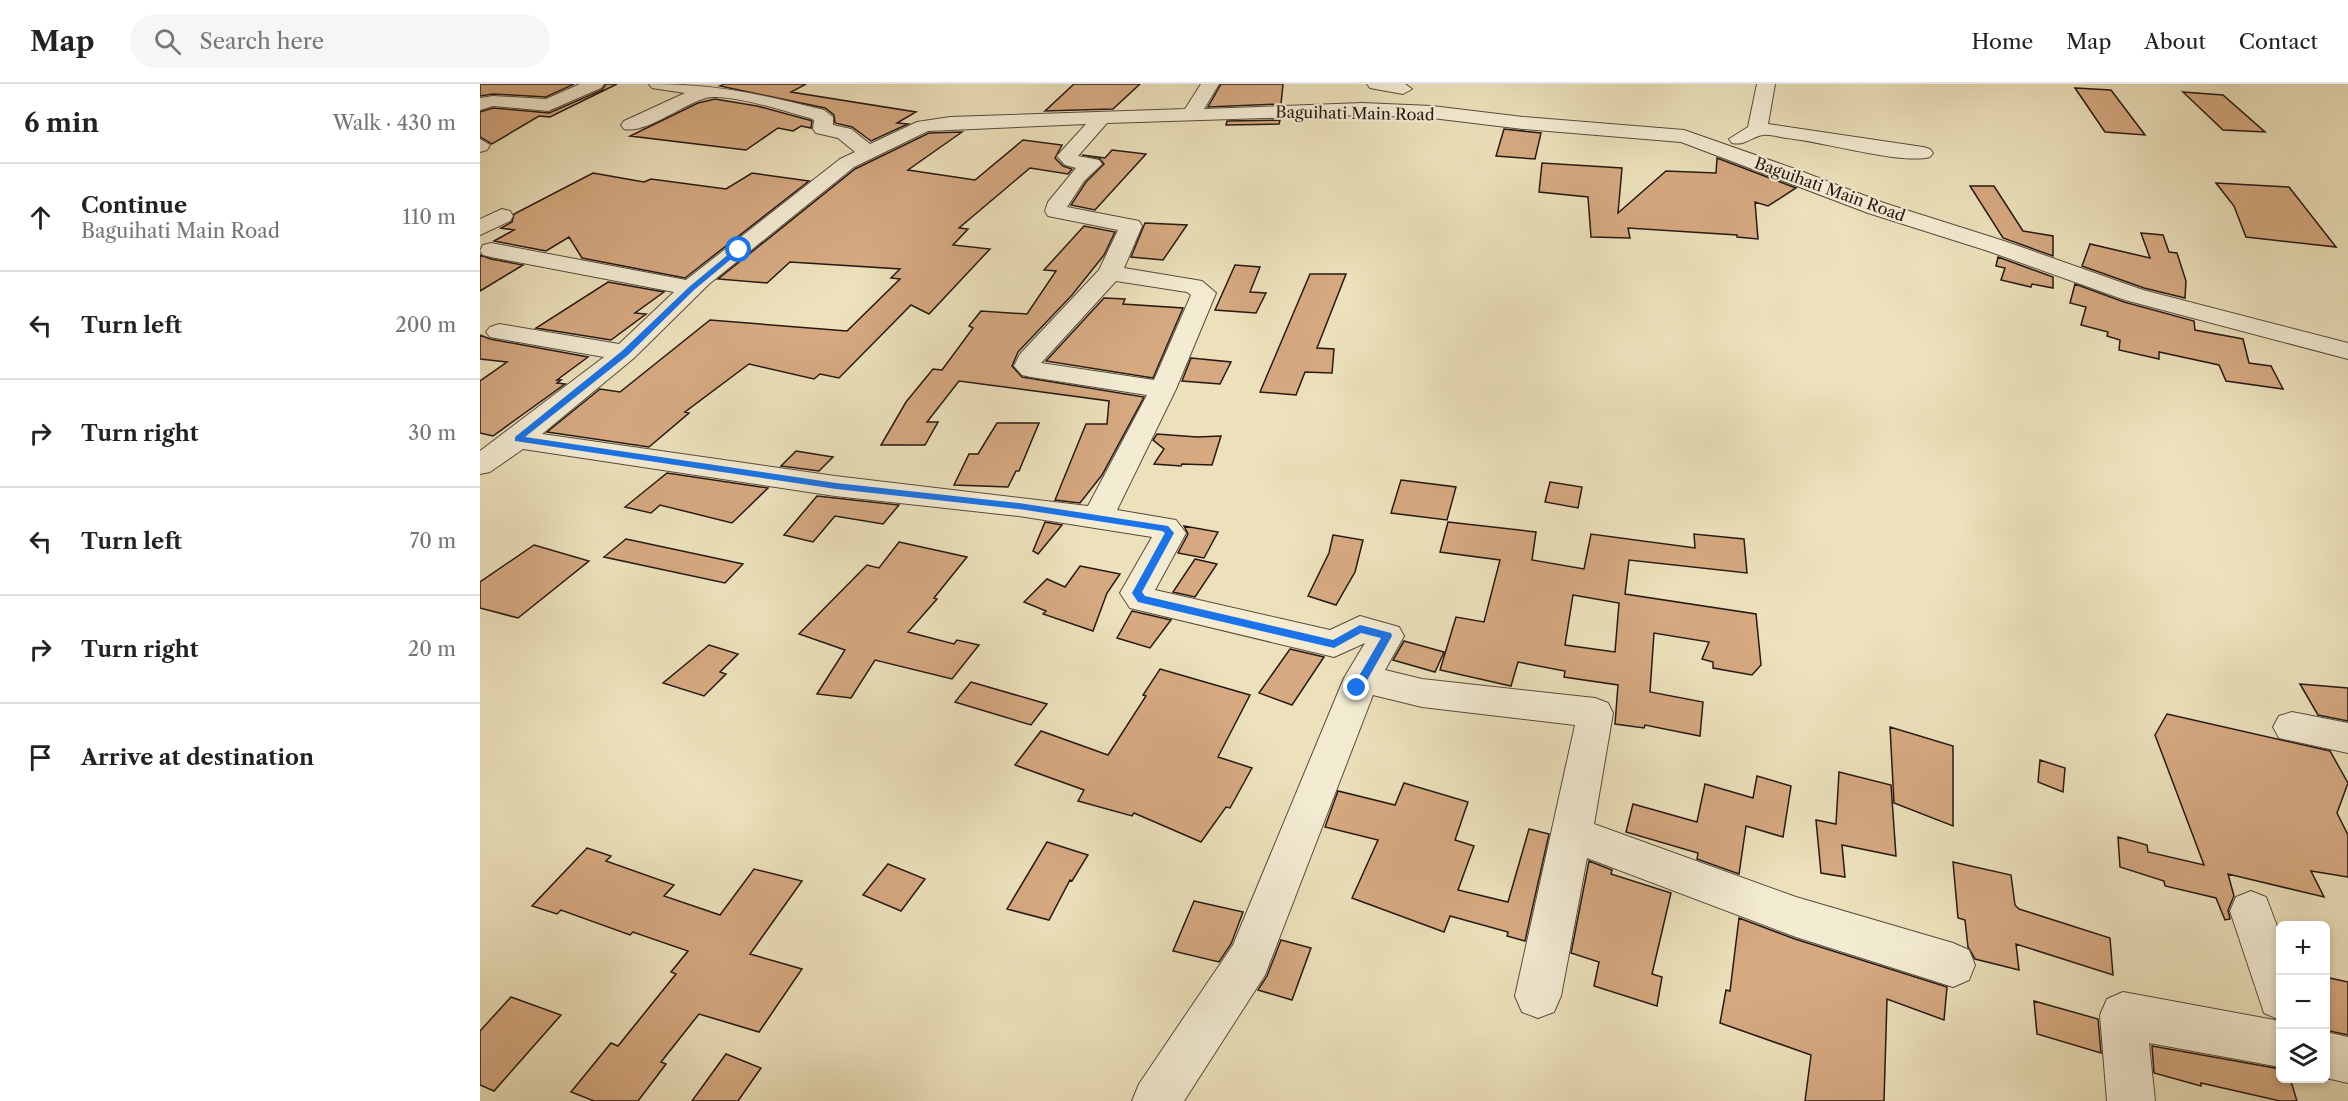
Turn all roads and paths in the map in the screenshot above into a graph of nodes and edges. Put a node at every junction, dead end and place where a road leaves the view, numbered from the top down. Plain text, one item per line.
1 (595, 84) edge
2 (658, 84) edge
3 (1210, 84) edge
4 (1376, 84) edge
5 (1766, 84) edge
6 (1406, 87) edge
7 (705, 91) junction
8 (480, 104) edge
9 (1418, 111) junction
10 (1191, 115) junction
11 (1101, 119) junction
12 (631, 125) dead end
13 (1757, 129) junction
14 (1716, 147) junction
15 (869, 153) junction
16 (1923, 153) dead end
17 (502, 216) dead end
18 (480, 228) edge
19 (491, 250) dead end
20 (1110, 273) junction
21 (691, 288) junction
22 (499, 332) dead end
23 (2348, 351) edge
24 (625, 353) junction
25 (1163, 389) junction
26 (518, 439) junction
27 (480, 465) edge
28 (1098, 517) junction
29 (1362, 678) junction
30 (2292, 727) dead end
31 (2348, 738) edge
32 (1572, 834) junction
33 (2251, 911) dead end
34 (1953, 965) dead end
35 (2276, 985) edge
36 (1539, 996) dead end
37 (2276, 1043) edge
38 (2330, 1056) edge
39 (2348, 1060) edge
40 (1156, 1101) edge
41 (2131, 1101) edge

1 - 8 street
2 - 7 street
3 - 10 street
4 - 6 street
5 - 13 street
6 - 9 street
7 - 12 street
7 - 15 street
9 - 10 street, Baguihati Main Road
9 - 14 street, Baguihati Main Road
10 - 11 street, Baguihati Main Road
11 - 15 street, Baguihati Main Road
11 - 20 street
13 - 14 street
13 - 16 street
14 - 23 street, Baguihati Main Road
15 - 21 street, Baguihati Main Road
17 - 18 street
19 - 21 street
20 - 25 street
20 - 25 street
21 - 24 street, Baguihati Main Road
22 - 24 street
24 - 26 street, Baguihati Main Road
25 - 28 street
26 - 27 street, Baguihati Main Road
26 - 28 street
28 - 29 street
29 - 32 street
29 - 40 street
30 - 31 street
32 - 34 street
32 - 36 street
33 - 35 street
37 - 41 street
38 - 39 street

